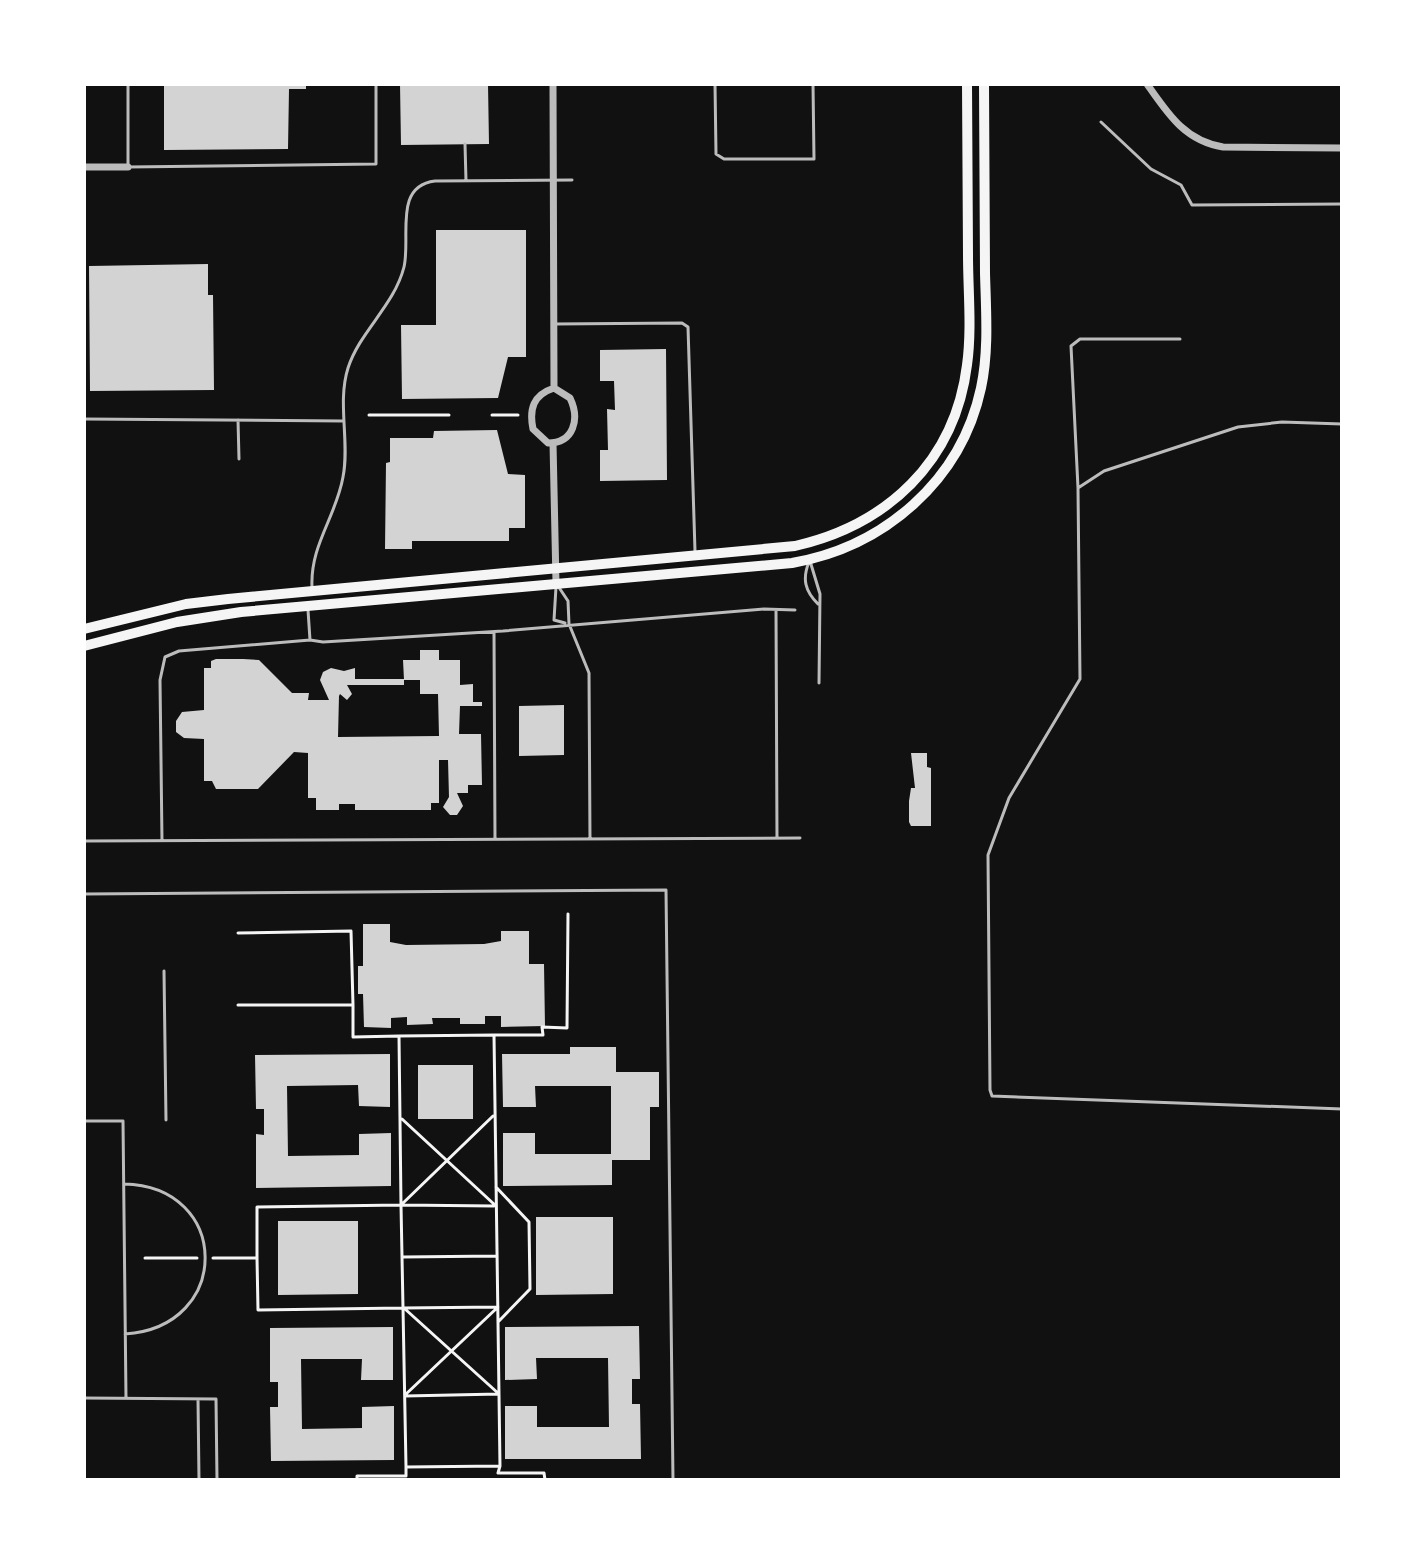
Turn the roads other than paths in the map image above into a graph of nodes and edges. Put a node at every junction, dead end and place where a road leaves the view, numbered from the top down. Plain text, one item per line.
1 (128, 84) edge
2 (376, 84) edge
3 (553, 84) edge
4 (715, 84) edge
5 (813, 84) edge
6 (967, 84) edge
7 (984, 84) edge
8 (1147, 84) edge
9 (1101, 122) dead end
10 (465, 144) dead end
11 (1342, 148) edge
12 (84, 167) edge
13 (128, 167) junction
14 (554, 180) junction
15 (572, 180) dead end
16 (466, 181) junction
17 (1342, 204) edge
18 (554, 324) junction
19 (1180, 339) dead end
20 (554, 388) junction
21 (84, 419) edge
22 (238, 420) junction
23 (345, 421) junction
24 (1342, 424) edge
25 (553, 443) junction
26 (239, 459) dead end
27 (1078, 488) junction
28 (695, 555) junction
29 (810, 560) junction
30 (556, 568) junction
31 (696, 572) junction
32 (556, 583) junction
33 (312, 590) junction
34 (818, 604) junction
35 (308, 605) junction
36 (776, 610) junction
37 (795, 610) dead end
38 (569, 624) junction
39 (84, 629) edge
40 (494, 632) junction
41 (310, 640) junction
42 (84, 646) edge
43 (819, 683) dead end
44 (777, 838) junction
45 (800, 838) dead end
46 (495, 839) junction
47 (590, 839) junction
48 (84, 841) edge
49 (162, 841) junction
50 (84, 894) edge
51 (164, 971) dead end
52 (1342, 1109) edge
53 (166, 1120) dead end
54 (84, 1121) edge
55 (124, 1184) junction
56 (125, 1334) junction
57 (84, 1398) edge
58 (126, 1398) junction
59 (198, 1399) junction
60 (199, 1480) edge
61 (217, 1480) edge
62 (673, 1480) edge

1 - 13 lane
2 - 13 lane
3 - 14 street
4 - 5 lane
6 - 28 main road
7 - 29 main road
8 - 11 street
9 - 17 lane
10 - 16 lane
12 - 13 street
14 - 15 lane
14 - 16 lane
14 - 18 street
16 - 23 lane
18 - 20 street
18 - 28 lane
19 - 27 lane
20 - 25 street
20 - 25 street
21 - 22 lane
22 - 23 lane
22 - 26 lane
23 - 33 lane
24 - 27 lane
25 - 30 street
27 - 52 lane
28 - 30 main road
28 - 31 lane
29 - 31 main road
29 - 34 lane
29 - 34 lane
30 - 32 street
30 - 33 main road
31 - 32 main road
32 - 35 main road
32 - 38 lane
32 - 38 lane
33 - 35 lane
33 - 39 main road
34 - 43 lane
35 - 41 lane
35 - 42 main road
36 - 37 lane
36 - 38 lane
36 - 44 lane
38 - 40 lane
38 - 47 lane
40 - 41 lane
40 - 46 lane
41 - 49 lane
44 - 45 lane
44 - 47 lane
46 - 47 lane
46 - 49 lane
48 - 49 lane
50 - 62 lane
51 - 53 lane
54 - 55 lane
55 - 56 lane
55 - 56 lane
56 - 58 lane
57 - 58 lane
58 - 59 lane
59 - 60 lane
59 - 61 lane

